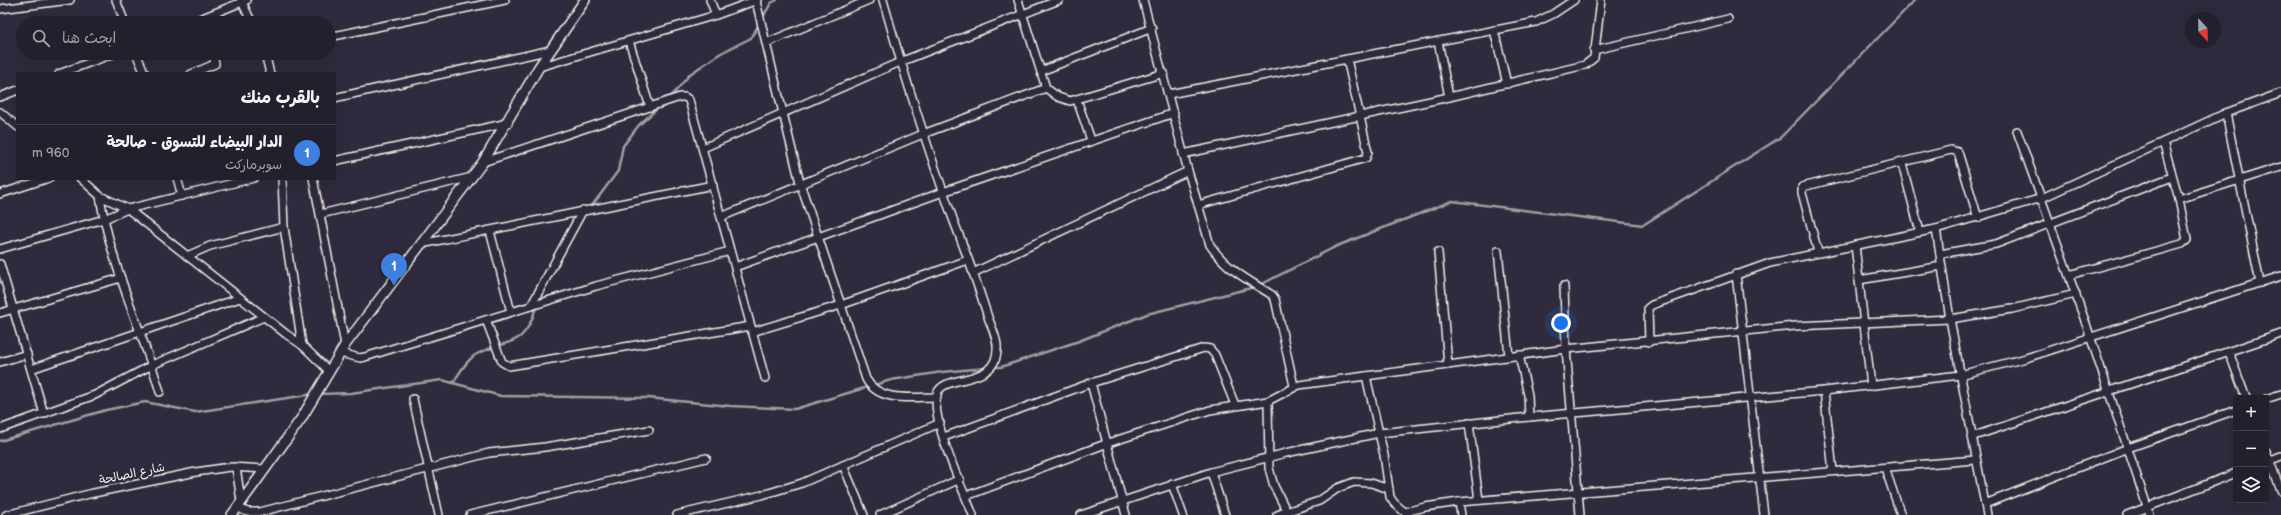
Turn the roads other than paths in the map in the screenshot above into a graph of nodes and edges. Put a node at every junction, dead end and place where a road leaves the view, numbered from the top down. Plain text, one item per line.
1 (70, 0) edge
2 (116, 0) edge
3 (504, 0) edge
4 (585, 0) edge
5 (710, 0) edge
6 (757, 0) edge
7 (869, 0) edge
8 (883, 0) edge
9 (1018, 0) edge
10 (1059, 0) edge
11 (1143, 0) edge
12 (1574, 0) edge
13 (1602, 0) edge
14 (243, 1) edge
15 (7, 4) edge
16 (0, 9) edge
17 (716, 15) junction
18 (1023, 15) junction
19 (122, 16) edge
20 (212, 16) edge
21 (249, 16) edge
22 (1728, 19) dead end
23 (1152, 28) junction
24 (1494, 30) junction
25 (336, 36) edge
26 (629, 41) junction
27 (1438, 41) junction
28 (766, 43) junction
29 (552, 50) junction
30 (1594, 50) junction
31 (1347, 59) junction
32 (96, 60) edge
33 (139, 60) edge
34 (214, 60) edge
35 (267, 60) edge
36 (900, 62) junction
37 (539, 67) junction
38 (1041, 71) junction
39 (64, 72) edge
40 (144, 72) edge
41 (196, 72) edge
42 (270, 72) edge
43 (1164, 73) junction
44 (1507, 84) junction
45 (1046, 88) junction
46 (16, 91) edge
47 (2281, 93) edge
48 (1169, 94) junction
49 (0, 97) edge
50 (1449, 97) junction
51 (336, 98) edge
52 (1077, 100) junction
53 (650, 107) junction
54 (0, 112) edge
55 (1174, 113) junction
56 (2226, 113) junction
57 (782, 114) junction
58 (1360, 116) junction
59 (508, 123) junction
60 (16, 125) edge
61 (2017, 131) dead end
62 (923, 134) junction
63 (1091, 140) junction
64 (2163, 142) junction
65 (703, 148) junction
66 (1184, 154) junction
67 (336, 161) edge
68 (483, 162) junction
69 (1902, 164) junction
70 (2281, 167) edge
71 (1188, 171) junction
72 (472, 177) junction
73 (2172, 177) junction
74 (43, 180) edge
75 (82, 180) edge
76 (178, 180) edge
77 (246, 180) edge
78 (282, 180) edge
79 (313, 180) edge
80 (2240, 180) junction
81 (800, 184) junction
82 (713, 185) junction
83 (943, 192) junction
84 (0, 194) edge
85 (100, 196) junction
86 (182, 196) junction
87 (2042, 198) junction
88 (2179, 199) junction
89 (1198, 205) junction
90 (128, 209) junction
91 (583, 210) junction
92 (321, 214) junction
93 (721, 217) junction
94 (1978, 218) junction
95 (104, 219) junction
96 (2050, 222) junction
97 (284, 227) junction
98 (1936, 229) junction
99 (490, 231) junction
100 (1920, 232) junction
101 (818, 239) junction
102 (421, 244) junction
103 (1855, 245) junction
104 (0, 249) edge
105 (730, 251) junction
106 (1438, 252) dead end
107 (1498, 252) dead end
108 (1818, 252) junction
109 (1940, 254) junction
110 (187, 256) junction
111 (968, 260) junction
112 (0, 264) edge
113 (1942, 266) junction
114 (735, 267) junction
115 (973, 273) junction
116 (1736, 274) junction
117 (2069, 275) junction
118 (2281, 276) edge
119 (121, 278) junction
120 (1859, 280) junction
121 (2260, 283) junction
122 (1564, 286) dead end
123 (2076, 294) junction
124 (240, 298) junction
125 (841, 305) junction
126 (531, 306) junction
127 (14, 310) junction
128 (511, 312) junction
129 (0, 313) edge
130 (264, 317) junction
131 (1950, 319) junction
132 (486, 320) junction
133 (1864, 324) junction
134 (752, 329) junction
135 (1742, 331) junction
136 (140, 332) junction
137 (2281, 334) edge
138 (2090, 338) junction
139 (1649, 342) junction
140 (302, 345) junction
141 (345, 345) junction
142 (1566, 349) junction
143 (2229, 352) junction
144 (340, 353) junction
145 (27, 354) junction
146 (1519, 355) junction
147 (1509, 356) junction
148 (0, 362) edge
149 (1448, 364) junction
150 (152, 365) junction
151 (31, 369) junction
152 (329, 371) junction
153 (1960, 375) junction
154 (1366, 376) junction
155 (765, 378) dead end
156 (1091, 383) junction
157 (1294, 386) junction
158 (1871, 386) junction
159 (1824, 391) junction
160 (160, 392) dead end
161 (2109, 392) junction
162 (2281, 394) edge
163 (2245, 395) edge
164 (937, 398) junction
165 (1750, 398) junction
166 (2269, 398) edge
167 (413, 399) dead end
168 (1268, 401) junction
169 (1235, 406) junction
170 (2233, 411) edge
171 (1572, 413) junction
172 (44, 414) junction
173 (1529, 417) junction
174 (940, 423) junction
175 (1468, 424) junction
176 (0, 429) edge
177 (649, 430) dead end
178 (1379, 433) junction
179 (944, 437) junction
180 (1971, 437) junction
181 (1108, 443) junction
182 (2128, 448) junction
183 (2281, 456) edge
184 (1268, 457) junction
185 (706, 458) dead end
186 (1975, 460) junction
187 (2269, 461) edge
188 (2269, 463) edge
189 (843, 465) junction
190 (236, 467) junction
191 (428, 468) junction
192 (1885, 468) junction
193 (264, 469) junction
194 (1833, 471) junction
195 (1211, 472) junction
196 (2233, 474) edge
197 (1760, 478) junction
198 (960, 480) junction
199 (1172, 484) junction
200 (1390, 489) junction
201 (2281, 491) edge
202 (1578, 492) junction
203 (966, 496) junction
204 (1122, 500) junction
205 (1479, 500) junction
206 (1459, 502) junction
207 (239, 504) junction
208 (1985, 504) junction
209 (2148, 506) junction
210 (1287, 512) junction
211 (1407, 514) edge
212 (6, 515) edge
213 (232, 515) edge
214 (439, 515) edge
215 (470, 515) edge
216 (677, 515) edge
217 (864, 515) edge
218 (880, 515) edge
219 (973, 515) edge
220 (1081, 515) edge
221 (1126, 515) edge
222 (1183, 515) edge
223 (1225, 515) edge
224 (1277, 515) edge
225 (1461, 515) edge
226 (1580, 515) edge
227 (1764, 515) edge
228 (1901, 515) edge
229 (1987, 515) edge
230 (2127, 515) edge
231 (2150, 515) edge

1 - 15 street
2 - 19 street
3 - 25 street
4 - 29 street
5 - 17 street
6 - 17 street
6 - 28 street
7 - 28 street
8 - 36 street
9 - 18 street
10 - 18 street
11 - 23 street
12 - 24 street
13 - 30 street
14 - 20 street
14 - 21 street
15 - 16 street
17 - 26 street
18 - 36 street
18 - 38 street
22 - 30 street
23 - 38 street
23 - 43 street
24 - 27 street
24 - 44 street
26 - 37 street
26 - 53 street
27 - 31 street
27 - 50 street
28 - 57 street
29 - 37 street
29 - 51 street
30 - 44 street
31 - 48 street
31 - 58 street
32 - 39 street
33 - 40 street
34 - 41 street
35 - 42 street
36 - 57 street
36 - 62 street
37 - 59 street
38 - 45 street
43 - 48 street
43 - 52 street
44 - 50 street
45 - 52 street
45 - 62 street
46 - 49 street
47 - 56 street
48 - 55 street
50 - 58 street
52 - 63 street
53 - 65 street
53 - 68 street
54 - 60 street
55 - 63 street
55 - 66 street
56 - 64 street
56 - 80 street
57 - 65 street
57 - 81 street
58 - 66 street
58 - 89 street
59 - 67 street
59 - 68 street
61 - 87 street
62 - 81 street
62 - 83 street
63 - 83 street
64 - 73 street
64 - 87 street
65 - 82 street
66 - 71 street
68 - 72 street
69 - 94 street
69 - 100 street
69 - 108 street
70 - 80 street
71 - 89 street
71 - 115 street
72 - 92 street
72 - 102 street
73 - 88 street
73 - 96 street
74 - 84 street
75 - 85 street
76 - 86 street
77 - 86 street
78 - 97 street
79 - 92 street
80 - 88 street
80 - 121 street
81 - 93 street
81 - 101 street
82 - 91 street
82 - 93 street
83 - 101 street
83 - 111 street
85 - 90 street
85 - 95 street
86 - 90 street
87 - 94 street
87 - 96 street
88 - 117 street
89 - 157 street
90 - 95 street
90 - 110 street
91 - 99 street
91 - 126 street
92 - 141 street
93 - 105 street
94 - 98 street
95 - 104 street
95 - 119 street
96 - 109 street
96 - 117 street
97 - 110 street
97 - 140 street
98 - 100 street
98 - 109 street
99 - 102 street
99 - 128 street
100 - 103 street
101 - 114 street
101 - 125 street
102 - 141 street
103 - 108 street
103 - 120 street
105 - 114 street
105 - 126 street
106 - 149 street
107 - 147 street
108 - 116 street
109 - 113 street
110 - 124 street
111 - 115 street
111 - 125 street
112 - 127 street
113 - 120 street
113 - 131 street
114 - 134 street
115 - 164 street
116 - 135 street
116 - 139 street
117 - 123 street
118 - 121 street
119 - 127 street
119 - 136 street
120 - 133 street
121 - 138 street
122 - 142 street
123 - 131 street
123 - 138 street
124 - 130 street
124 - 136 street
125 - 134 street
125 - 164 street
126 - 128 street
127 - 129 street
127 - 145 street
128 - 132 street
130 - 140 street
130 - 150 street
131 - 133 street
131 - 153 street
132 - 134 street
132 - 144 street
133 - 135 street
133 - 158 street
134 - 155 street
135 - 139 street
135 - 165 street
136 - 150 street
136 - 151 street
137 - 143 street
138 - 153 street
138 - 161 street
139 - 142 street
140 - 152 street
141 - 144 street
142 - 146 street
142 - 171 street
143 - 161 street
143 - 163 street
144 - 152 street
145 - 148 street
145 - 151 street
146 - 147 street
146 - 173 street
147 - 149 street
149 - 154 street
150 - 160 street
150 - 172 street
151 - 172 street
152 - 193 street
153 - 158 street
153 - 180 street
154 - 157 street
154 - 178 street
156 - 169 street
156 - 179 street
156 - 181 street
157 - 168 street
158 - 159 street
159 - 165 street
159 - 194 street
161 - 180 street
161 - 182 street
162 - 166 street
164 - 174 street
165 - 171 street
165 - 197 street
167 - 191 street
168 - 169 street
168 - 184 street
169 - 181 street
170 - 182 street
171 - 173 street
171 - 202 street
172 - 176 street
173 - 175 street
174 - 179 street
174 - 189 street
175 - 178 street
175 - 205 street
177 - 191 street
178 - 184 street
178 - 200 street
179 - 198 street
180 - 186 street
181 - 203 street
181 - 204 street
182 - 208 street
182 - 209 street
183 - 187 street
184 - 195 street
184 - 210 street
185 - 215 street
186 - 192 street
186 - 208 street
188 - 201 street
189 - 216 street
189 - 217 street
190 - 193 street, شارع الصالحة
190 - 207 street
190 - 212 street, شارع الصالحة
191 - 207 street
191 - 214 street
192 - 194 street
192 - 228 street
193 - 207 street
194 - 197 street
195 - 199 street
195 - 223 street
196 - 209 street
197 - 202 street
197 - 227 street
198 - 203 street
198 - 218 street
199 - 204 street
199 - 222 street
200 - 210 street
200 - 211 street
202 - 205 street
202 - 226 street
203 - 219 street
204 - 220 street
204 - 221 street
205 - 206 street
206 - 211 street
206 - 225 street
207 - 213 street
208 - 229 street
209 - 230 street
209 - 231 street
210 - 224 street

